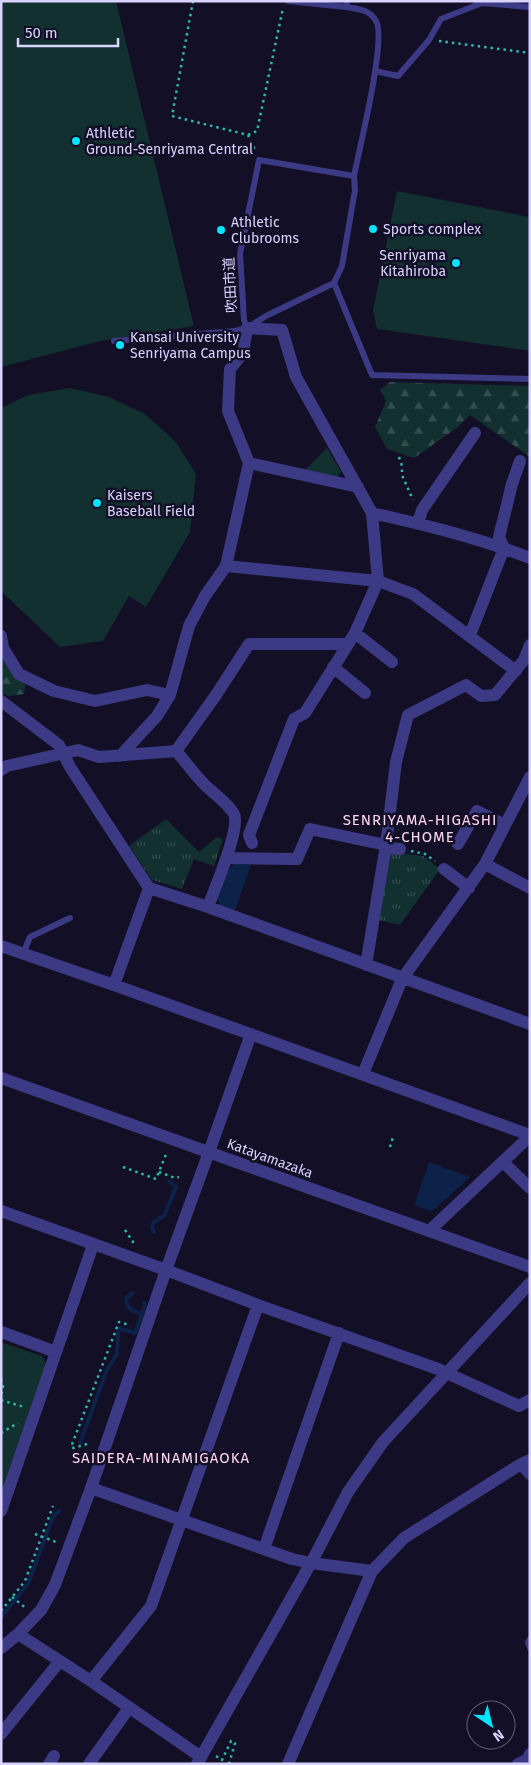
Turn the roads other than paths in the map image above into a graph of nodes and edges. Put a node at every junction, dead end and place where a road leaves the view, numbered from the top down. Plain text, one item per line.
1 (286, 1) edge
2 (346, 4) edge
3 (530, 7) edge
4 (375, 71) junction
5 (354, 176) junction
6 (334, 283) junction
7 (248, 328) junction
8 (114, 341) dead end
9 (530, 379) edge
10 (475, 433) dead end
11 (520, 461) dead end
12 (249, 463) junction
13 (358, 487) junction
14 (372, 513) junction
15 (418, 523) junction
16 (504, 548) junction
17 (530, 558) edge
18 (226, 566) junction
19 (378, 581) junction
20 (355, 633) junction
21 (470, 635) junction
22 (1, 636) edge
23 (348, 644) junction
24 (530, 645) edge
25 (527, 661) edge
26 (392, 662) dead end
27 (333, 667) junction
28 (516, 671) junction
29 (366, 693) dead end
30 (170, 695) junction
31 (1, 701) edge
32 (176, 751) junction
33 (64, 754) junction
34 (120, 756) junction
35 (1, 770) edge
36 (530, 777) edge
37 (505, 825) junction
38 (252, 843) dead end
39 (458, 844) dead end
40 (386, 845) junction
41 (405, 850) road end
42 (226, 858) junction
43 (485, 864) junction
44 (439, 865) road end
45 (148, 888) junction
46 (469, 888) junction
47 (530, 888) edge
48 (208, 906) junction
49 (70, 918) dead end
50 (1, 946) edge
51 (23, 954) junction
52 (366, 965) junction
53 (402, 979) junction
54 (114, 984) junction
55 (530, 1024) edge
56 (251, 1034) junction
57 (364, 1074) junction
58 (1, 1078) edge
59 (530, 1135) edge
60 (209, 1152) junction
61 (503, 1162) junction
62 (530, 1188) edge
63 (1, 1211) edge
64 (429, 1231) junction
65 (93, 1245) junction
66 (530, 1267) edge
67 (166, 1270) junction
68 (530, 1283) edge
69 (258, 1304) junction
70 (1, 1332) edge
71 (340, 1333) junction
72 (56, 1352) junction
73 (448, 1372) junction
74 (530, 1400) edge
75 (525, 1462) edge
76 (530, 1474) edge
77 (91, 1488) junction
78 (1, 1511) edge
79 (183, 1521) junction
80 (264, 1549) junction
81 (311, 1563) junction
82 (372, 1571) junction
83 (18, 1634) junction
84 (530, 1639) edge
85 (1, 1648) edge
86 (530, 1648) edge
87 (60, 1661) junction
88 (92, 1680) junction
89 (129, 1708) junction
90 (1, 1734) edge
91 (530, 1754) edge
92 (199, 1760) edge
93 (89, 1764) edge
94 (288, 1764) edge
95 (518, 1764) edge

1 - 2 lane
2 - 4 lane
3 - 4 lane
4 - 5 lane
5 - 6 lane
5 - 7 lane, 吹田市道
6 - 7 lane, 吹田市道
6 - 9 lane
7 - 8 lane
7 - 12 street
7 - 13 street
10 - 15 street
11 - 16 street
12 - 13 street
12 - 18 street
13 - 14 street
14 - 15 street
14 - 19 street
15 - 16 street
16 - 17 street
16 - 21 street
18 - 19 street
18 - 30 street
19 - 20 street
19 - 21 street
20 - 23 street
20 - 26 street
21 - 28 street
22 - 30 street
23 - 27 street
23 - 32 street
24 - 25 street
25 - 28 street
27 - 29 street
27 - 38 street
28 - 40 street
30 - 34 street
31 - 33 street
32 - 34 street
32 - 42 street
33 - 34 street
33 - 35 street
33 - 45 street
36 - 37 street
37 - 39 street
37 - 43 street
40 - 41 street
40 - 42 street
40 - 52 street
42 - 48 street
43 - 46 street
43 - 47 street
44 - 46 street
45 - 48 street
45 - 54 street
46 - 53 street
48 - 52 street
49 - 51 lane
50 - 51 street
51 - 54 street
52 - 53 street
53 - 55 street
53 - 57 street
54 - 56 street
56 - 57 street
56 - 60 street
57 - 59 street
58 - 60 street, Katayamazaka
59 - 61 street
60 - 64 street, Katayamazaka
60 - 67 street
61 - 62 street
61 - 64 street
63 - 65 street
64 - 66 street, Katayamazaka
65 - 67 street
65 - 72 street
67 - 69 street
67 - 77 street
68 - 73 street
69 - 71 street
69 - 79 street
70 - 72 street
71 - 73 street
71 - 80 street
72 - 78 street
73 - 74 street
73 - 81 street
75 - 76 street
75 - 82 street
77 - 79 street
77 - 83 street
79 - 80 street
79 - 88 street
80 - 81 street
81 - 82 street
81 - 92 street
82 - 94 street
83 - 85 street
83 - 87 street
84 - 86 lane
87 - 88 street
87 - 90 street
88 - 89 street
89 - 92 street
89 - 93 street
91 - 95 street

